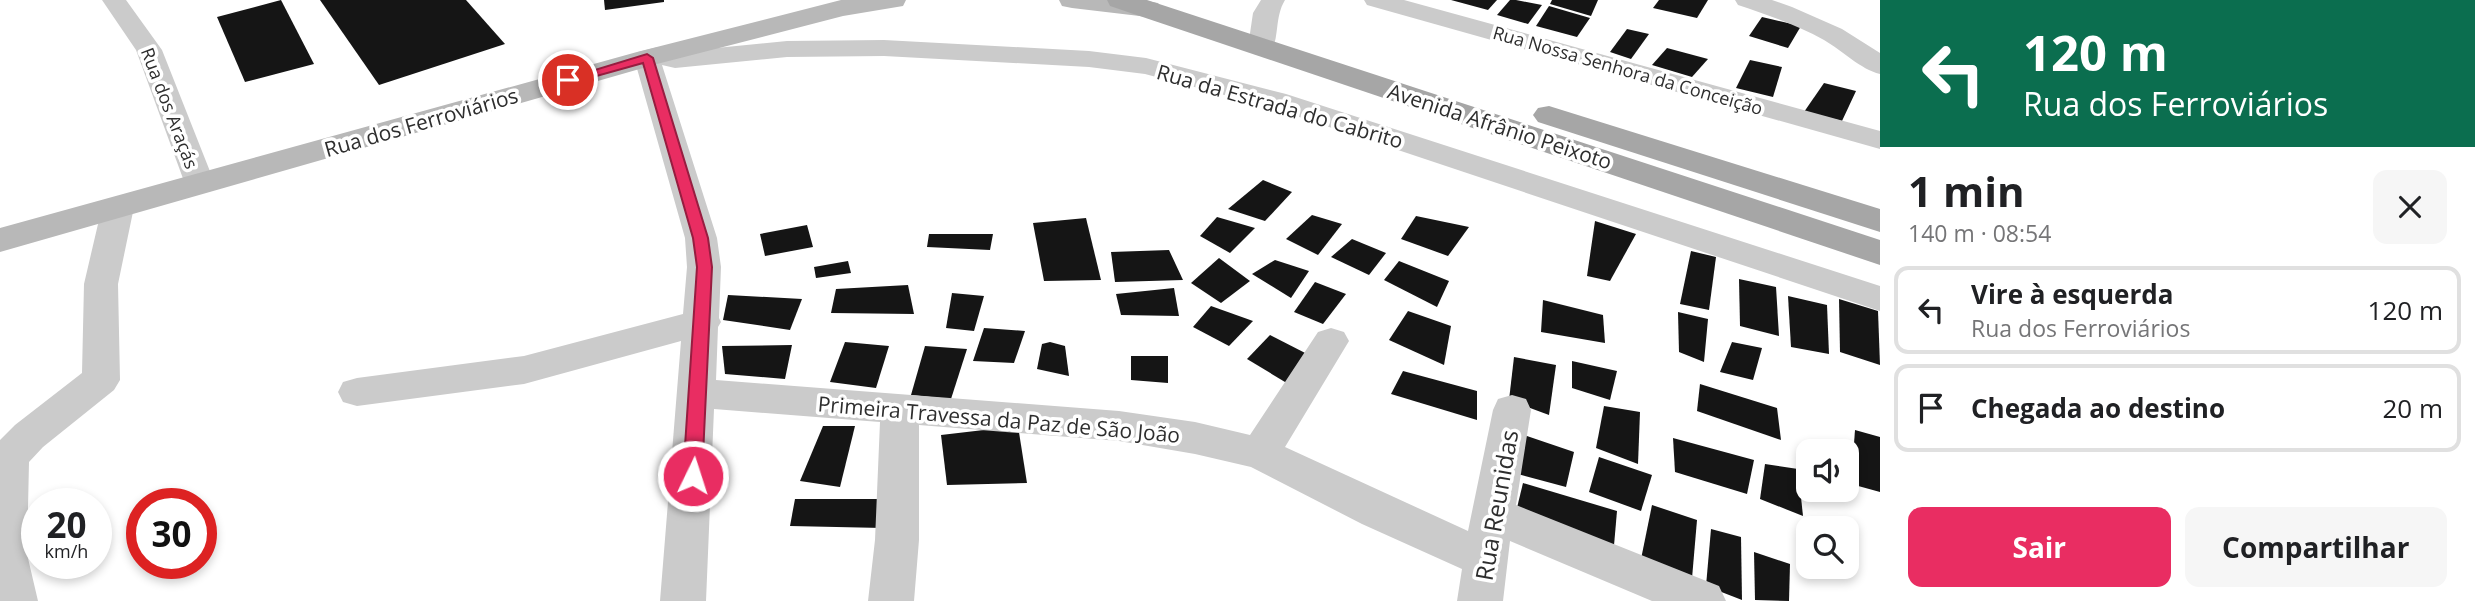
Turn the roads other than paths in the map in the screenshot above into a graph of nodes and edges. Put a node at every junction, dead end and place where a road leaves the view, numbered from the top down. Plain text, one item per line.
1 (114, 0) edge
2 (893, 0) edge
3 (1072, 0) edge
4 (1120, 0) edge
5 (1194, 0) edge
6 (1376, 0) edge
7 (1747, 0) edge
8 (851, 4) edge
9 (1148, 9) junction
10 (1266, 23) edge
11 (653, 56) junction
12 (1880, 66) edge
13 (1880, 140) edge
14 (200, 184) junction
15 (118, 207) junction
16 (1880, 221) edge
17 (0, 240) edge
18 (1880, 253) edge
19 (1880, 299) edge
20 (703, 322) junction
21 (1331, 341) dead end
22 (357, 392) dead end
23 (698, 393) junction
24 (900, 408) junction
25 (1512, 410) dead end
26 (1260, 453) junction
27 (1493, 515) junction
28 (3, 555) edge
29 (1485, 559) junction
30 (15, 601) edge
31 (683, 601) edge
32 (891, 601) edge
33 (1480, 601) edge
34 (1703, 601) edge

1 - 14 street, Rua dos Araçás
2 - 8 main road, Rua dos Ferroviários
3 - 9 main road
4 - 9 main road, Avenida Afrânio Peixoto
5 - 10 main road, Avenida Afrânio Peixoto
6 - 13 street, Rua Nossa Senhora da Conceição
7 - 12 street
8 - 11 main road, Rua dos Ferroviários
9 - 10 main road, Avenida Afrânio Peixoto
10 - 16 main road, Avenida Afrânio Peixoto
10 - 18 main road, Avenida Afrânio Peixoto
11 - 14 main road, Rua dos Ferroviários
11 - 19 street, Rua da Estrada do Cabrito
11 - 20 street
14 - 15 main road, Rua dos Ferroviários
15 - 17 main road, Rua dos Ferroviários
15 - 28 street
20 - 22 street
20 - 23 street
21 - 26 street
23 - 24 street, Primeira Travessa da Paz de São João
23 - 31 street
24 - 26 street, Primeira Travessa da Paz de São João
24 - 32 street
25 - 27 street, Rua Reunidas
26 - 29 street, Primeira Travessa da Paz de São João
27 - 29 street, Rua Reunidas
27 - 34 street
28 - 30 street
29 - 33 street, Rua Reunidas

